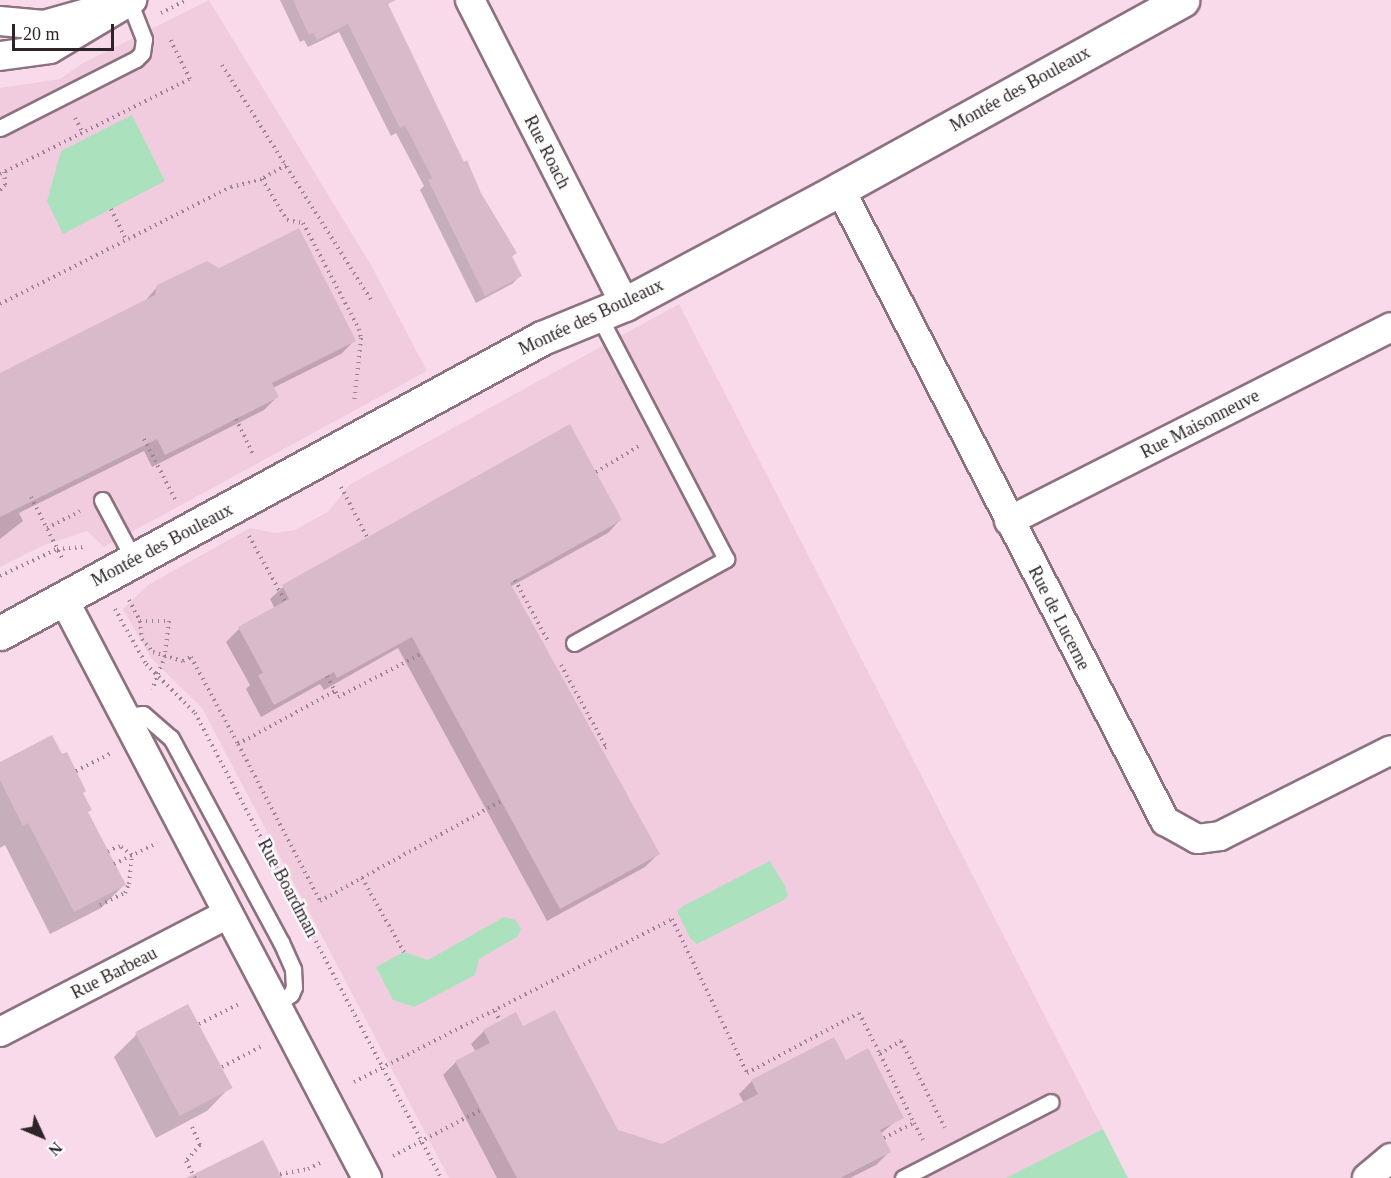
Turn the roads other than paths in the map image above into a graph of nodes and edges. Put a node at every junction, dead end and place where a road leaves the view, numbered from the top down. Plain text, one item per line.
1 (470, 0) edge
2 (1182, 0) edge
3 (130, 1) edge
4 (0, 21) edge
5 (0, 56) edge
6 (0, 128) edge
7 (840, 189) junction
8 (612, 310) junction
9 (1391, 327) edge
10 (102, 500) road end
11 (1009, 521) junction
12 (134, 560) junction
13 (63, 598) junction
14 (0, 633) edge
15 (573, 643) dead end
16 (126, 717) junction
17 (1391, 750) edge
18 (228, 914) junction
19 (275, 1005) junction
20 (0, 1032) edge
21 (1051, 1102) dead end
22 (1391, 1158) edge
23 (367, 1178) edge
24 (903, 1178) edge
25 (1367, 1178) edge

1 - 8 street, Rue Roach
2 - 7 street, Montée des Bouleaux
3 - 4 street
3 - 5 street
3 - 6 lane
7 - 8 street, Montée des Bouleaux
7 - 11 street, Rue de Lucerne
8 - 12 street, Montée des Bouleaux
8 - 15 lane
9 - 11 street, Rue Maisonneuve
10 - 12 lane
11 - 17 street, Rue de Lucerne
12 - 13 street, Montée des Bouleaux
13 - 14 street, Montée des Bouleaux
13 - 16 street
16 - 18 street
16 - 19 lane
18 - 19 street
18 - 20 street, Rue Barbeau
19 - 23 street
21 - 24 lane
22 - 25 street

